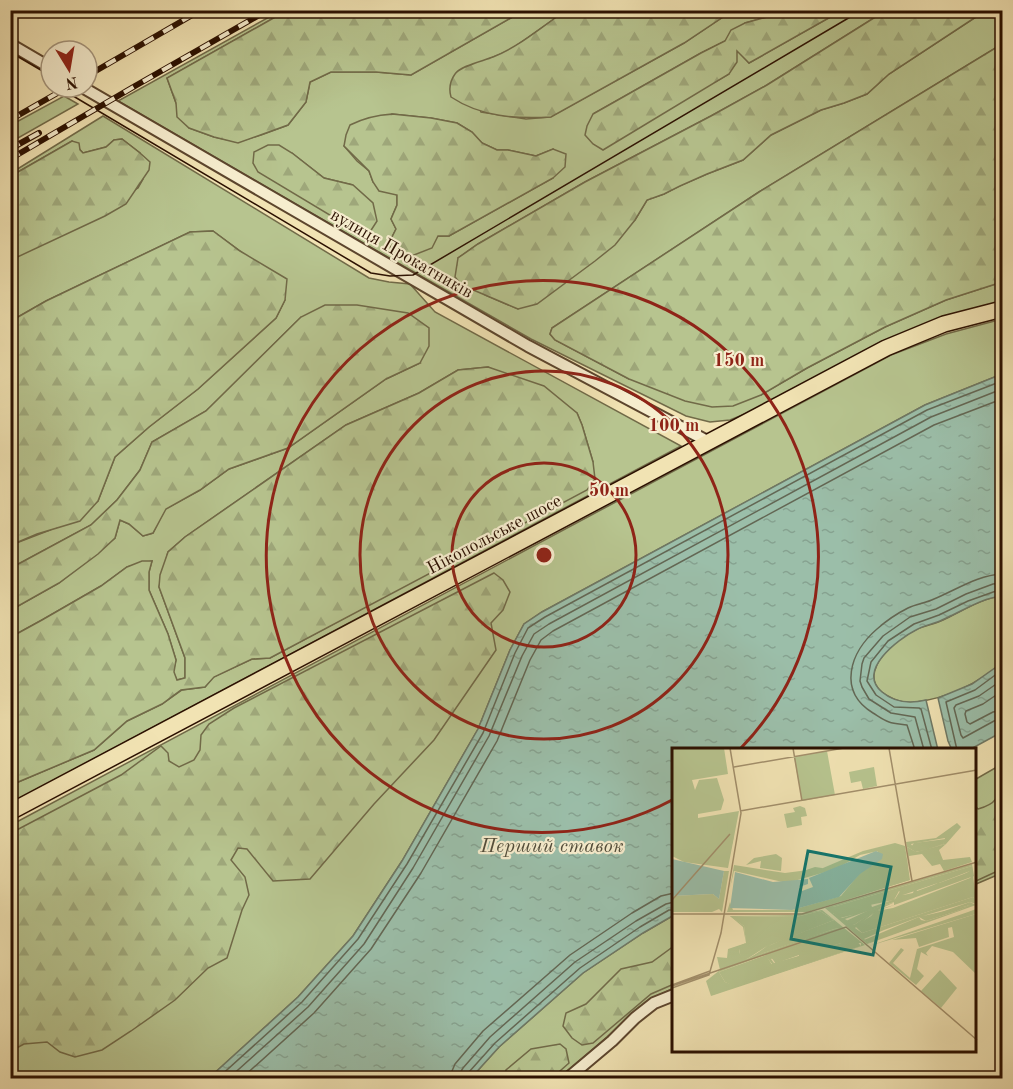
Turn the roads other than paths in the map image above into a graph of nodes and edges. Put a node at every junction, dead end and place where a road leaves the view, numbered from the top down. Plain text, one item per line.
1 (10, 44) edge
2 (39, 61) edge
3 (99, 97) edge
4 (1002, 309) edge
5 (709, 441) junction
6 (10, 812) edge
7 (672, 996) edge
8 (568, 1078) edge

1 - 2 street
3 - 5 street, вулиця Прокатників
4 - 5 main road, Нікопольське шосе
5 - 6 main road, Нікопольське шосе
7 - 8 street

